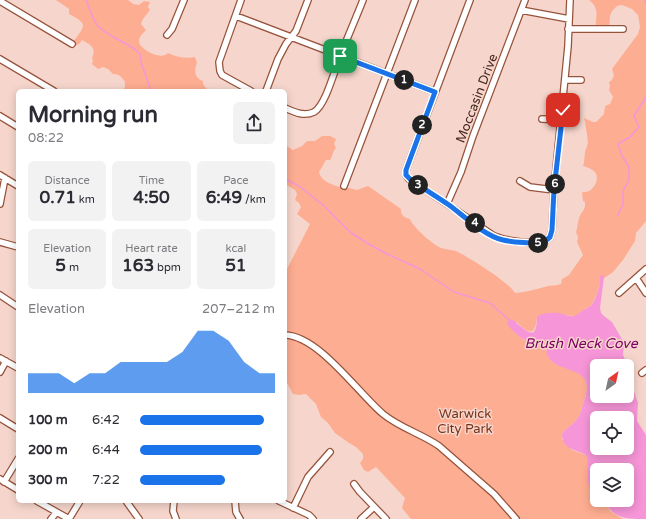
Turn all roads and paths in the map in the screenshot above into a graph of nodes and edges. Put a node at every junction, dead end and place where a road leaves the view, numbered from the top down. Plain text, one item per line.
1 (184, 0) edge
2 (241, 0) edge
3 (308, 0) edge
4 (363, 0) edge
5 (415, 0) edge
6 (470, 0) edge
7 (525, 0) edge
8 (570, 0) edge
9 (0, 1) edge
10 (521, 10) junction
11 (236, 16) junction
12 (569, 19) junction
13 (568, 29) junction
14 (623, 29) dead end
15 (167, 35) dead end
16 (291, 38) junction
17 (72, 44) dead end
18 (340, 56) junction
19 (0, 59) edge
20 (387, 73) junction
21 (565, 80) junction
22 (581, 80) dead end
23 (51, 89) edge
24 (247, 89) edge
25 (267, 89) edge
26 (435, 92) junction
27 (287, 109) edge
28 (0, 116) edge
29 (542, 119) dead end
30 (562, 120) junction
31 (16, 126) edge
32 (2, 176) edge
33 (520, 181) dead end
34 (16, 185) edge
35 (344, 186) dead end
36 (554, 190) junction
37 (0, 204) edge
38 (447, 204) junction
39 (0, 242) edge
40 (16, 246) edge
41 (646, 269) edge
42 (636, 278) junction
43 (619, 293) dead end
44 (646, 293) edge
45 (0, 295) edge
46 (16, 306) edge
47 (287, 335) edge
48 (0, 358) edge
49 (6, 361) junction
50 (16, 367) edge
51 (0, 372) edge
52 (0, 418) edge
53 (16, 428) edge
54 (330, 452) dead end
55 (16, 462) edge
56 (2, 480) edge
57 (354, 484) dead end
58 (16, 489) edge
59 (40, 503) edge
60 (79, 503) edge
61 (127, 503) edge
62 (174, 503) edge
63 (235, 503) edge
64 (283, 503) edge
65 (374, 507) junction
66 (293, 508) junction
67 (56, 513) junction
68 (51, 519) edge
69 (69, 519) edge
70 (139, 519) edge
71 (176, 519) edge
72 (240, 519) edge
73 (313, 519) edge
74 (361, 519) edge
75 (386, 519) edge
76 (516, 519) edge

1 - 15 street
2 - 11 street
3 - 16 street
4 - 18 street
5 - 20 street
6 - 26 street
7 - 10 street, Moccasin Drive
8 - 12 street
9 - 17 street
10 - 12 street
10 - 38 street, Moccasin Drive
11 - 16 street
11 - 24 street
12 - 13 street
13 - 14 street
13 - 21 street
16 - 18 street
16 - 25 street
18 - 20 street
18 - 27 street
19 - 23 street
20 - 26 street
20 - 35 street
21 - 22 street
21 - 30 street
26 - 38 street
28 - 31 street
29 - 30 street
30 - 36 street
32 - 34 street
32 - 37 street
33 - 36 street
36 - 38 street
39 - 40 street
41 - 42 street
42 - 43 street
42 - 44 street
45 - 46 street
47 - 76 street
48 - 49 street
49 - 50 street
49 - 51 street
52 - 53 street
54 - 66 street
55 - 56 street
56 - 58 street
57 - 65 street
59 - 67 street
60 - 69 street
61 - 70 street
62 - 71 street
63 - 72 street
64 - 66 street
65 - 74 street
65 - 75 street
66 - 73 street
67 - 68 street
67 - 69 street

